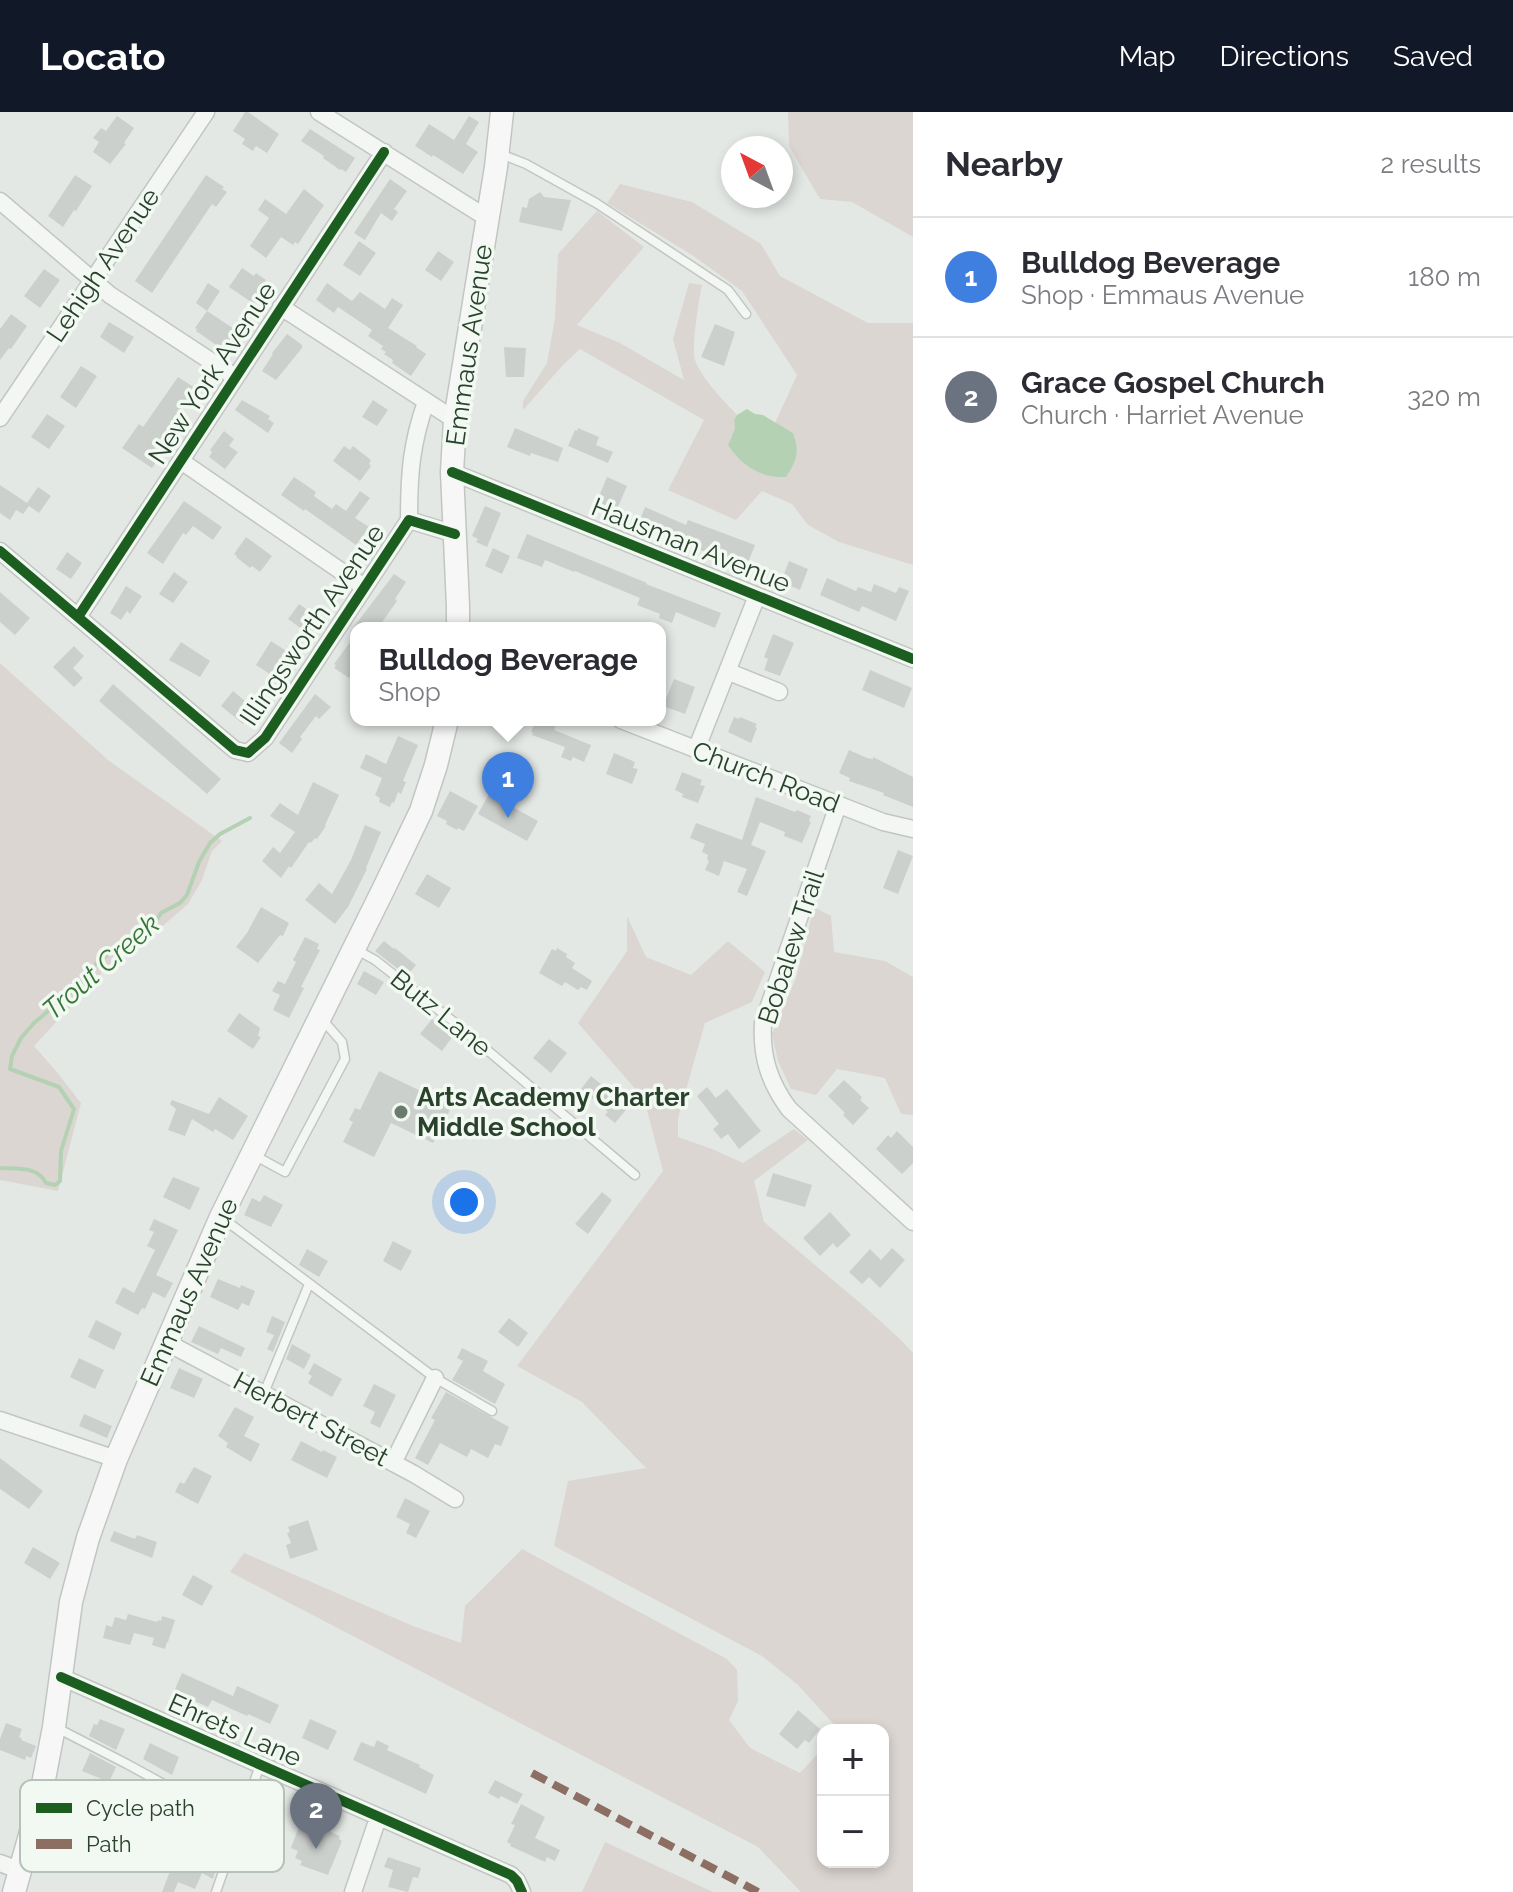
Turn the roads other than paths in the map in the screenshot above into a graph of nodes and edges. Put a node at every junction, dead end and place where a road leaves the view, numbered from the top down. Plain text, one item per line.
1 (206, 112) edge
2 (319, 112) edge
3 (502, 112) edge
4 (384, 152) junction
5 (498, 152) junction
6 (0, 201) edge
7 (487, 218) junction
8 (93, 280) junction
9 (281, 307) junction
10 (746, 314) dead end
11 (235, 377) junction
12 (426, 402) junction
13 (0, 418) edge
14 (455, 420) junction
15 (181, 461) junction
16 (452, 472) junction
17 (409, 520) junction
18 (455, 534) junction
19 (0, 551) edge
20 (364, 587) junction
21 (757, 596) junction
22 (78, 617) junction
23 (458, 622) edge
24 (913, 659) edge
25 (728, 669) junction
26 (779, 692) dead end
27 (446, 726) edge
28 (636, 726) edge
29 (696, 750) junction
30 (838, 805) junction
31 (913, 829) edge
32 (354, 949) junction
33 (320, 1017) junction
34 (252, 1154) junction
35 (635, 1175) dead end
36 (221, 1217) junction
37 (913, 1222) edge
38 (309, 1284) junction
39 (166, 1342) junction
40 (435, 1378) junction
41 (263, 1394) junction
42 (492, 1411) dead end
43 (0, 1420) edge
44 (116, 1459) junction
45 (393, 1463) junction
46 (455, 1499) dead end
47 (61, 1677) junction
48 (54, 1727) junction
49 (260, 1765) junction
50 (43, 1780) edge
51 (156, 1780) edge
52 (255, 1780) edge
53 (378, 1818) junction
54 (20, 1856) edge
55 (223, 1872) edge
56 (12, 1875) edge
57 (521, 1888) edge
58 (216, 1892) edge
59 (353, 1892) edge

1 - 8 street, Lehigh Avenue
2 - 4 street
3 - 5 main road, Emmaus Avenue
4 - 7 street
4 - 9 street, New York Avenue
5 - 7 main road, Emmaus Avenue
5 - 10 lane
6 - 8 street
7 - 14 main road, Emmaus Avenue
8 - 11 street
8 - 13 street, Lehigh Avenue
9 - 11 street, New York Avenue
9 - 12 street
11 - 15 street, New York Avenue
12 - 14 street
12 - 17 street, Illingsworth Avenue
14 - 16 main road, Emmaus Avenue
15 - 20 street
15 - 22 street, New York Avenue
16 - 18 main road, Emmaus Avenue
16 - 21 street, Hausman Avenue
17 - 18 street, Illingsworth Avenue
17 - 20 street, Illingsworth Avenue
18 - 23 main road, Emmaus Avenue
19 - 22 street
20 - 22 street, Illingsworth Avenue
21 - 24 street, Hausman Avenue
21 - 25 street
25 - 26 street
25 - 29 street
27 - 32 main road, Emmaus Avenue
28 - 29 street, Church Road
29 - 30 street, Church Road
30 - 31 street, Church Road
30 - 37 street, Bobalew Trail
32 - 33 main road, Emmaus Avenue
32 - 35 lane, Butz Lane
33 - 34 main road, Emmaus Avenue
33 - 34 lane
34 - 36 main road, Emmaus Avenue
36 - 38 lane
36 - 39 main road, Emmaus Avenue
38 - 40 lane
38 - 41 lane
39 - 41 street, Herbert Street
39 - 44 main road, Emmaus Avenue
40 - 42 lane
40 - 45 street
41 - 45 street, Herbert Street
43 - 44 street
44 - 47 main road, Emmaus Avenue
45 - 46 street, Herbert Street
47 - 48 main road, Emmaus Avenue
47 - 49 street, Ehrets Lane
48 - 50 main road, Emmaus Avenue
48 - 51 lane
49 - 52 lane
49 - 53 street, Ehrets Lane
53 - 57 street, Ehrets Lane
53 - 59 street
54 - 56 main road, Emmaus Avenue
55 - 58 lane

